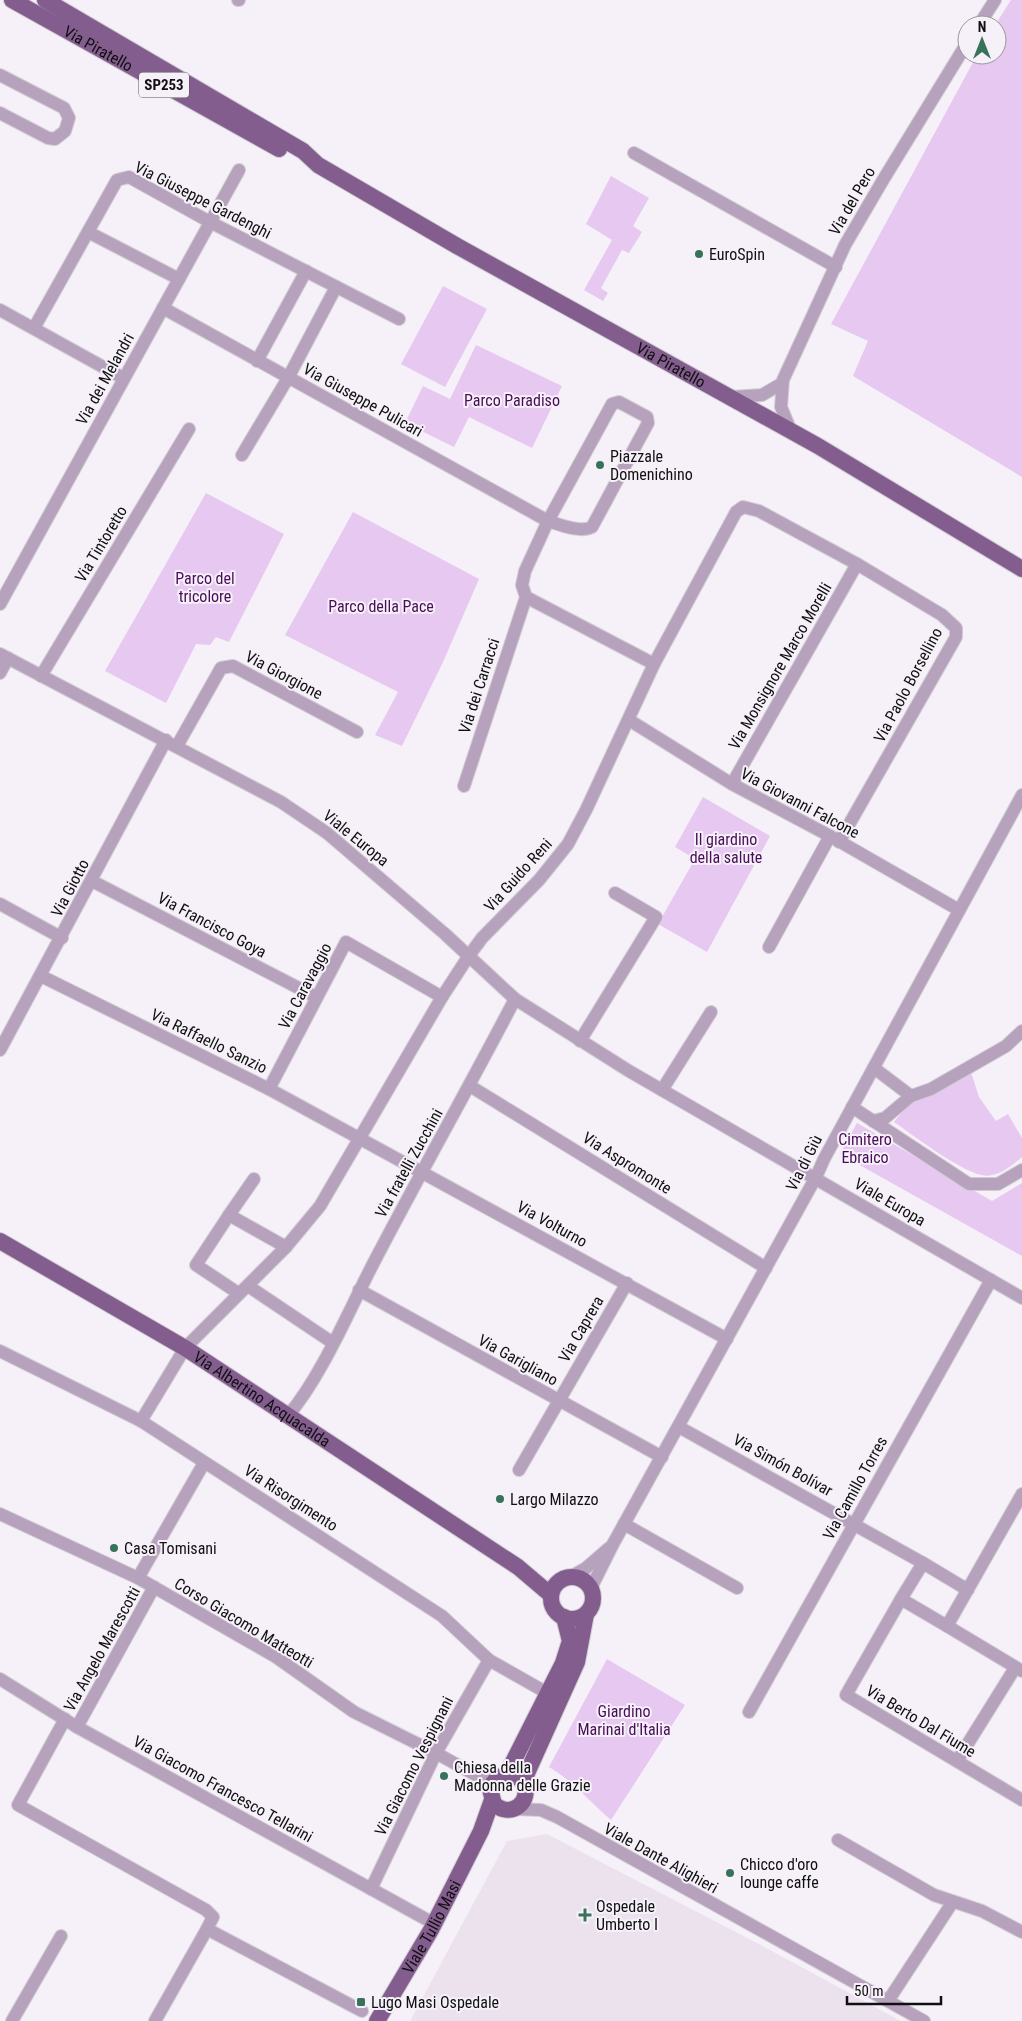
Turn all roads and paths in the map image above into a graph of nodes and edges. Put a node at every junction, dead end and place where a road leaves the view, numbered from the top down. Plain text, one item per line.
1 (12, 0) edge
2 (45, 0) edge
3 (995, 0) edge
4 (985, 15) edge
5 (957, 59) edge
6 (0, 75) edge
7 (0, 113) edge
8 (634, 152) dead end
9 (318, 165) junction
10 (239, 170) dead end
11 (210, 222) junction
12 (88, 232) junction
13 (836, 267) junction
14 (306, 271) junction
15 (179, 279) junction
16 (336, 287) junction
17 (163, 308) junction
18 (0, 310) edge
19 (399, 319) dead end
20 (34, 328) junction
21 (257, 361) junction
22 (123, 378) junction
23 (288, 378) junction
24 (781, 384) junction
25 (731, 397) junction
26 (189, 429) dead end
27 (790, 430) junction
28 (242, 455) dead end
29 (743, 507) joint
30 (548, 522) junction
31 (857, 564) junction
32 (1022, 569) edge
33 (526, 597) junction
34 (0, 604) edge
35 (4, 656) edge
36 (654, 664) junction
37 (0, 673) edge
38 (41, 676) junction
39 (628, 720) junction
40 (358, 732) dead end
41 (172, 743) junction
42 (732, 784) junction
43 (464, 786) dead end
44 (1022, 795) edge
45 (835, 839) junction
46 (92, 881) junction
47 (615, 892) dead end
48 (0, 904) edge
49 (959, 910) junction
50 (62, 938) junction
51 (769, 947) dead end
52 (468, 958) junction
53 (41, 976) junction
54 (316, 998) junction
55 (442, 998) junction
56 (515, 999) junction
57 (711, 1012) dead end
58 (1022, 1031) edge
59 (580, 1041) junction
60 (0, 1050) edge
61 (874, 1068) junction
62 (470, 1086) junction
63 (269, 1089) junction
64 (662, 1090) junction
65 (911, 1096) junction
66 (852, 1107) junction
67 (872, 1121) junction
68 (360, 1138) junction
69 (1022, 1170) edge
70 (422, 1171) junction
71 (816, 1178) junction
72 (254, 1179) dead end
73 (228, 1215) junction
74 (0, 1241) edge
75 (286, 1247) junction
76 (766, 1268) junction
77 (991, 1280) junction
78 (627, 1283) junction
79 (243, 1290) junction
80 (360, 1290) junction
81 (1022, 1298) edge
82 (728, 1339) junction
83 (333, 1343) junction
84 (185, 1348) junction
85 (0, 1352) edge
86 (558, 1401) junction
87 (287, 1417) junction
88 (141, 1420) junction
89 (679, 1427) junction
90 (662, 1457) junction
91 (204, 1463) junction
92 (519, 1470) dead end
93 (1022, 1494) edge
94 (0, 1514) edge
95 (855, 1523) junction
96 (624, 1524) junction
97 (613, 1544) junction
98 (923, 1563) junction
99 (518, 1567) junction
100 (138, 1578) junction
101 (565, 1578) junction
102 (154, 1588) junction
103 (591, 1588) junction
104 (737, 1588) dead end
105 (968, 1590) junction
106 (551, 1596) junction
107 (901, 1599) junction
108 (586, 1614) junction
109 (564, 1617) junction
110 (947, 1626) junction
111 (489, 1660) junction
112 (1019, 1669) edge
113 (0, 1679) edge
114 (549, 1694) junction
115 (749, 1712) dead end
116 (65, 1719) junction
117 (77, 1727) junction
118 (436, 1753) junction
119 (957, 1761) junction
120 (507, 1774) junction
121 (525, 1787) junction
122 (492, 1792) junction
123 (1022, 1800) edge
124 (512, 1809) junction
125 (541, 1810) junction
126 (481, 1831) junction
127 (838, 1840) dead end
128 (371, 1888) junction
129 (952, 1903) junction
130 (434, 1923) junction
131 (207, 1929) junction
132 (1022, 1932) edge
133 (61, 1936) dead end
134 (888, 2001) junction
135 (362, 2011) dead end
136 (12, 2021) edge
137 (155, 2021) edge
138 (377, 2021) edge
139 (924, 2021) edge

1 - 9 main road, Via Piratello / SP253
2 - 9 main road, Via Piratello / SP253
3 - 4 street
5 - 13 street, Via del Pero
6 - 7 street
8 - 13 street
9 - 25 main road, Via Piratello
10 - 11 street, Via dei Melandri
11 - 12 street, Via Giuseppe Gardenghi
11 - 14 street, Via Giuseppe Gardenghi
11 - 15 street, Via dei Melandri
12 - 15 street
12 - 20 street, Via Giuseppe Gardenghi
13 - 24 street, Via del Pero
14 - 16 street, Via Giuseppe Gardenghi
14 - 21 street
15 - 17 street, Via dei Melandri
16 - 19 street, Via Giuseppe Gardenghi
16 - 23 street
17 - 21 street, Via Giuseppe Pulicari
17 - 22 street, Via dei Melandri
18 - 20 street
20 - 22 street
21 - 23 street, Via Giuseppe Pulicari
22 - 34 street, Via dei Melandri
23 - 28 street
23 - 30 street, Via Giuseppe Pulicari
24 - 25 street
24 - 27 street, Via del Pero
25 - 27 main road, Via Piratello
26 - 38 street, Via Tintoretto
27 - 32 main road, Via Piratello
29 - 31 street, Via Paolo Borsellino
29 - 36 street, Via Guido Reni
30 - 30 street
30 - 33 street, Via dei Carracci
31 - 42 street, Via Monsignore Marco Morelli
31 - 45 street, Via Paolo Borsellino
33 - 36 street
33 - 43 street, Via dei Carracci
35 - 37 street
35 - 38 street, Viale Europa
36 - 39 street, Via Guido Reni
38 - 41 street, Viale Europa
39 - 42 street, Via Giovanni Falcone
39 - 52 street, Via Guido Reni
40 - 41 street, Via Giorgione
41 - 46 street, Via Giotto
41 - 52 street, Viale Europa
42 - 45 street, Via Giovanni Falcone
44 - 49 street, Via di Giù
45 - 49 street, Via Giovanni Falcone
45 - 51 street, Via Paolo Borsellino
46 - 50 street, Via Giotto
46 - 54 street, Via Francisco Goya
47 - 59 street
48 - 50 street
49 - 61 street, Via di Giù
50 - 53 street, Via Giotto
52 - 55 street, Via Guido Reni
52 - 56 street, Viale Europa
53 - 60 street, Via Giotto
53 - 63 street, Via Raffaello Sanzio
54 - 55 street, Via Caravaggio
54 - 63 street, Via Caravaggio
55 - 68 street, Via Guido Reni
56 - 59 street, Viale Europa
56 - 62 street, Via fratelli Zucchini
57 - 64 street
58 - 65 street
59 - 64 street, Viale Europa
61 - 65 street
61 - 66 street, Via di Giù
62 - 70 street, Via fratelli Zucchini
62 - 76 street, Via Aspromonte
63 - 68 street, Via Raffaello Sanzio
64 - 71 street, Viale Europa
65 - 67 street
66 - 67 street
66 - 71 street, Via di Giù
67 - 69 street
68 - 70 street, Via Volturno
68 - 75 street, Via Guido Reni
70 - 78 street, Via Volturno
70 - 80 street, Via fratelli Zucchini
71 - 76 street, Via di Giù
71 - 77 street, Viale Europa
72 - 73 street
73 - 75 street
73 - 79 street
74 - 84 main road, Via Albertino Acquacalda
75 - 79 street, Via Guido Reni
76 - 82 street, Via di Giù
77 - 81 street, Viale Europa
77 - 95 street, Via Camillo Torres
78 - 82 street, Via Volturno
78 - 86 street, Via Caprera
79 - 83 street
79 - 84 street, Via Guido Reni
80 - 83 street, Via fratelli Zucchini
80 - 86 street, Via Garigliano
82 - 89 street, Via di Giù
83 - 87 street, Via fratelli Zucchini
84 - 87 main road, Via Albertino Acquacalda
84 - 88 street, Via Guido Reni
85 - 88 street, Via Risorgimento
86 - 90 street, Via Garigliano
86 - 92 street, Via Caprera
87 - 99 main road, Via Albertino Acquacalda
88 - 91 street, Via Risorgimento
89 - 90 street, Via di Giù
89 - 95 street, Via Simón Bolívar
90 - 96 street, Via di Giù
91 - 100 street
91 - 111 street, Via Risorgimento
93 - 105 street
94 - 100 street, Corso Giacomo Matteotti
95 - 98 street, Via Simón Bolívar
95 - 115 street, Via Camillo Torres
96 - 97 street, Via di Giù
96 - 104 street
97 - 101 street, Via di Giù
97 - 103 street, Via di Giù
98 - 105 street, Via Simón Bolívar
98 - 107 street
99 - 101 main road, Via Albertino Acquacalda
99 - 106 main road, Via Albertino Acquacalda
100 - 102 street, Corso Giacomo Matteotti
101 - 103 main road
101 - 106 main road
102 - 117 street, Via Angelo Marescotti
102 - 118 street, Corso Giacomo Matteotti
103 - 108 main road, Viale Tullio Masi
105 - 110 street
106 - 109 main road
107 - 110 street
107 - 119 street, Via Berto Dal Fiume
108 - 109 main road
108 - 121 main road, Viale Tullio Masi
109 - 114 main road
110 - 112 street
111 - 114 street, Via Risorgimento
111 - 118 street, Via Giacomo Vespignani
112 - 119 street
113 - 116 street, Via Giacomo Francesco Tellarini
114 - 120 main road
116 - 117 street, Via Giacomo Francesco Tellarini
116 - 131 street
117 - 128 street, Via Giacomo Francesco Tellarini
118 - 122 street, Corso Giacomo Matteotti
118 - 128 street, Via Giacomo Vespignani
119 - 123 street, Via Berto Dal Fiume
120 - 121 main road
120 - 122 main road
121 - 124 main road, Viale Tullio Masi
121 - 125 street, Viale Dante Alighieri
122 - 124 main road
122 - 126 main road, Viale Tullio Masi
124 - 125 street, Viale Dante Alighieri
124 - 126 main road, Viale Tullio Masi
125 - 134 street, Viale Dante Alighieri
126 - 130 main road, Viale Tullio Masi
127 - 129 street
128 - 130 street, Via Giacomo Francesco Tellarini
129 - 132 street
129 - 134 street
130 - 138 main road, Viale Tullio Masi
131 - 135 street
131 - 137 street
133 - 136 street
134 - 139 street, Viale Dante Alighieri

